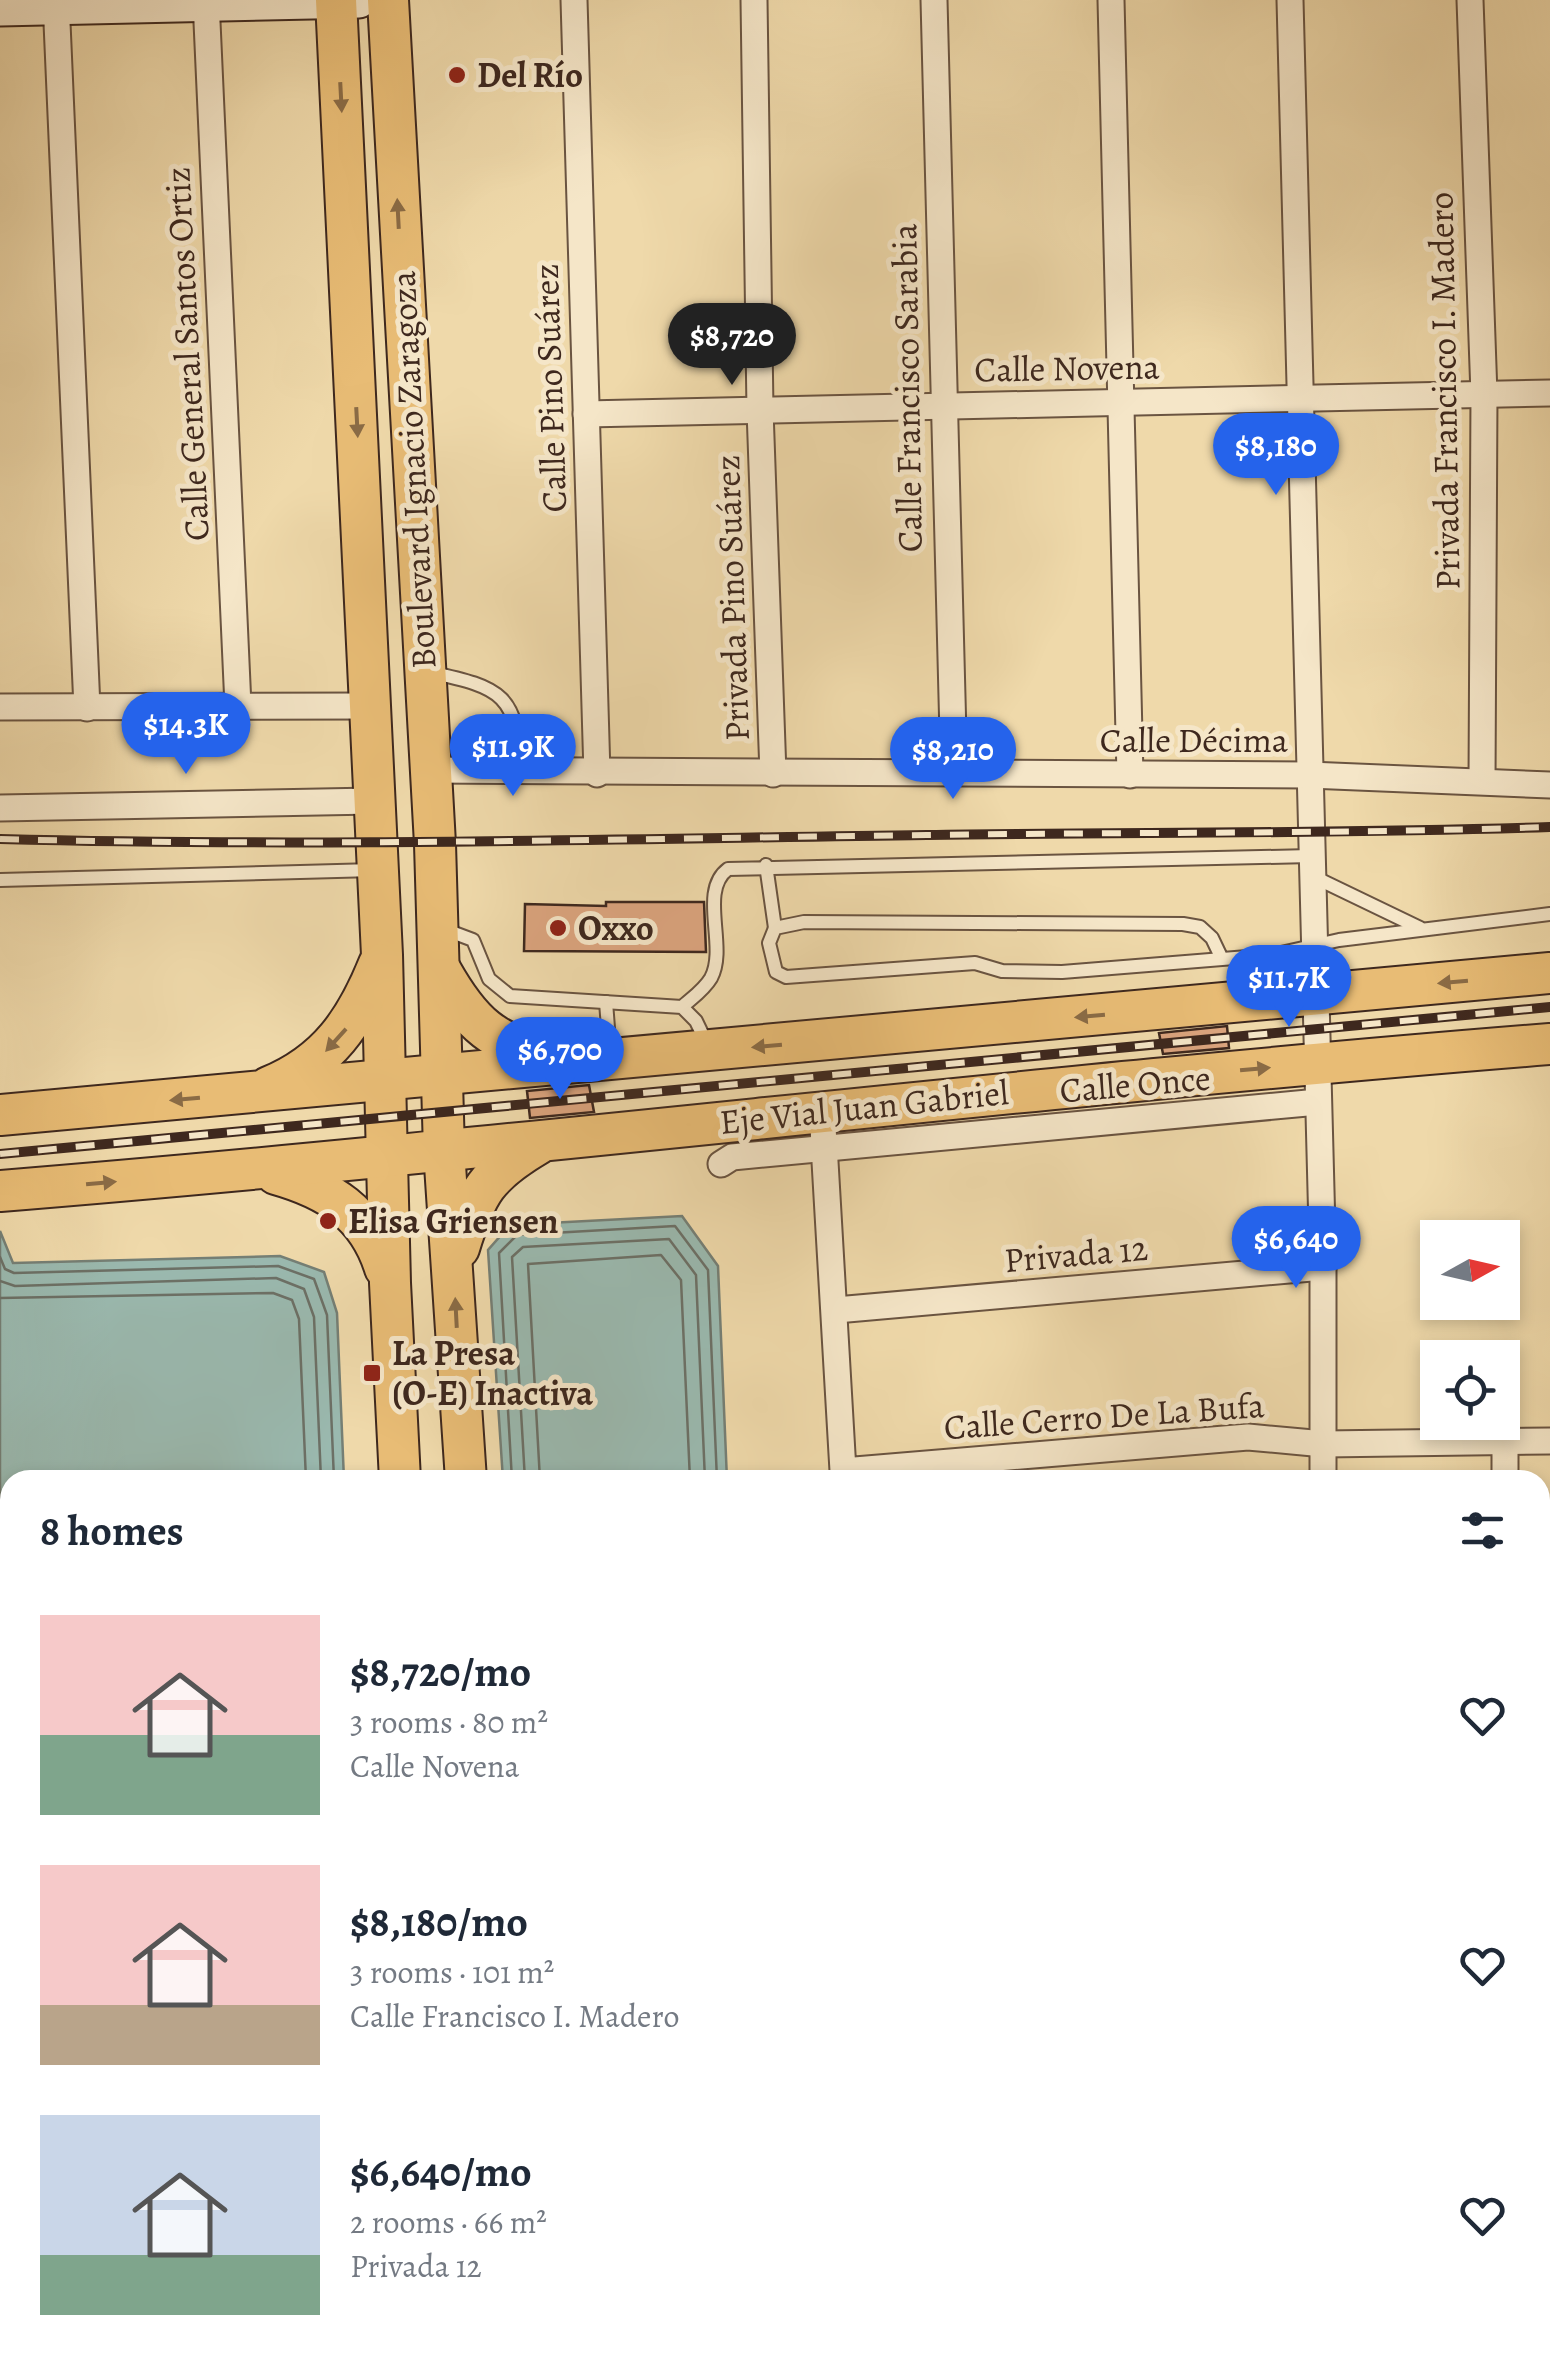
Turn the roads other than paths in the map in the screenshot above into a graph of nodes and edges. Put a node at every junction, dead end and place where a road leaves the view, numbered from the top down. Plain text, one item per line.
1 (336, 0) edge
2 (359, 0) edge
3 (388, 0) edge
4 (574, 0) edge
5 (754, 0) edge
6 (934, 0) edge
7 (1111, 0) edge
8 (1290, 0) edge
9 (1470, 0) edge
10 (206, 2) edge
11 (56, 3) edge
12 (0, 8) edge
13 (1550, 393) edge
14 (1484, 395) junction
15 (1302, 398) junction
16 (1120, 402) junction
17 (942, 406) junction
18 (760, 410) junction
19 (586, 414) junction
20 (366, 640) junction
21 (424, 671) junction
22 (238, 706) junction
23 (369, 706) junction
24 (0, 707) edge
25 (87, 708) junction
26 (430, 770) junction
27 (522, 772) junction
28 (597, 774) junction
29 (772, 774) junction
30 (954, 774) junction
31 (1130, 775) junction
32 (1309, 775) junction
33 (1482, 781) junction
34 (1550, 784) edge
35 (373, 801) junction
36 (0, 808) edge
37 (766, 865) junction
38 (1311, 866) junction
39 (378, 877) junction
40 (0, 880) edge
41 (438, 912) junction
42 (1550, 914) edge
43 (775, 928) junction
44 (1422, 928) junction
45 (1314, 945) junction
46 (382, 955) junction
47 (1222, 960) junction
48 (1550, 973) edge
49 (461, 981) junction
50 (1314, 994) junction
51 (606, 1002) junction
52 (682, 1007) junction
53 (1550, 1044) edge
54 (710, 1052) junction
55 (591, 1063) junction
56 (442, 1076) junction
57 (1318, 1082) junction
58 (387, 1083) junction
59 (254, 1093) junction
60 (0, 1115) edge
61 (823, 1129) junction
62 (546, 1139) junction
63 (444, 1150) junction
64 (390, 1156) junction
65 (721, 1164) dead end
66 (263, 1170) junction
67 (2, 1191) edge
68 (454, 1266) junction
69 (1323, 1267) junction
70 (390, 1283) junction
71 (836, 1310) junction
72 (1550, 1441) edge
73 (1505, 1442) junction
74 (1324, 1444) junction
75 (399, 1470) edge
76 (465, 1470) edge
77 (842, 1470) edge
78 (854, 1470) edge
79 (1324, 1470) edge
80 (1506, 1470) edge

1 - 2 main road
1 - 10 main road
1 -> 20 main road, Boulevard Ignacio Zaragoza
21 -> 3 main road, Boulevard Ignacio Zaragoza
4 - 19 street, Calle Pino Suárez
5 - 18 street, Privada Pino Suárez
6 - 17 street, Calle Francisco Sarabia
7 - 16 street
8 - 15 street
9 - 14 street, Privada Francisco I. Madero
10 - 11 main road
10 - 22 street, Calle General Santos Ortiz
11 - 12 main road
11 - 25 street
13 - 14 street, Calle Novena
14 - 15 street, Calle Novena
14 - 33 street, Privada Francisco I. Madero
15 - 16 street, Calle Novena
15 - 32 street
16 - 17 street, Calle Novena
16 - 31 street
17 - 18 street, Calle Novena
17 - 30 street, Calle Francisco Sarabia
18 - 19 street, Calle Novena
18 - 29 street, Privada Pino Suárez
19 - 28 street, Calle Pino Suárez
20 - 23 main road, Boulevard Ignacio Zaragoza
20 - 26 main road
21 - 26 main road, Boulevard Ignacio Zaragoza
21 - 27 lane
22 - 23 street
22 - 25 street
23 - 35 main road, Boulevard Ignacio Zaragoza
24 - 25 street
26 - 27 street, Calle Décima
26 - 41 main road, Boulevard Ignacio Zaragoza
27 - 28 street, Calle Décima
28 - 29 street, Calle Décima
29 - 30 street, Calle Décima
30 - 31 street, Calle Décima
31 - 32 street, Calle Décima
32 - 33 street, Calle Décima
32 - 38 street
33 - 34 street, Calle Décima
35 - 36 street
35 - 39 main road, Boulevard Ignacio Zaragoza
37 - 38 lane
37 - 43 lane
37 - 52 lane
38 - 44 lane
38 - 45 street
39 - 40 lane
39 - 41 main road
39 - 46 main road, Boulevard Ignacio Zaragoza
41 - 49 main road, Boulevard Ignacio Zaragoza
42 - 44 lane
43 - 47 lane
43 - 47 lane
44 - 45 lane
45 - 47 lane
45 - 50 street
46 - 58 main road, Boulevard Ignacio Zaragoza
46 -> 59 main road
48 -> 50 main road, Eje Vial Juan Gabriel
49 - 51 lane
49 - 55 main road
49 - 56 main road, Boulevard Ignacio Zaragoza
50 -> 54 main road, Eje Vial Juan Gabriel
50 - 57 street
51 - 52 lane
51 - 55 lane
52 - 54 lane
53 - 57 main road, Eje Vial Juan Gabriel
54 - 55 main road, Eje Vial Juan Gabriel
55 - 56 main road, Eje Vial Juan Gabriel
56 - 58 main road, Eje Vial Juan Gabriel
56 - 63 main road, Boulevard Ignacio Zaragoza
57 - 61 main road, Eje Vial Juan Gabriel
57 - 69 street
58 - 59 main road, Eje Vial Juan Gabriel
58 - 64 main road, Boulevard Ignacio Zaragoza
59 -> 60 main road, Eje Vial Juan Gabriel
61 - 62 main road, Eje Vial Juan Gabriel
61 - 65 street
61 - 71 street
62 - 63 main road, Eje Vial Juan Gabriel
62 - 68 main road
63 - 64 main road, Eje Vial Juan Gabriel
63 - 68 main road, Boulevard Ignacio Zaragoza
64 - 66 main road, Eje Vial Juan Gabriel
64 - 70 main road, Boulevard Ignacio Zaragoza
67 -> 66 main road, Eje Vial Juan Gabriel
66 - 70 main road
76 -> 68 main road, Boulevard Ignacio Zaragoza
69 - 71 street, Privada 12
69 - 74 street
70 - 75 main road, Boulevard Ignacio Zaragoza
71 - 77 street, Calle Cerro De La Bufa
72 - 73 street, Calle Cerro De La Bufa
73 - 74 street, Calle Cerro De La Bufa
73 - 80 street
74 - 78 street, Calle Cerro De La Bufa
74 - 79 street

